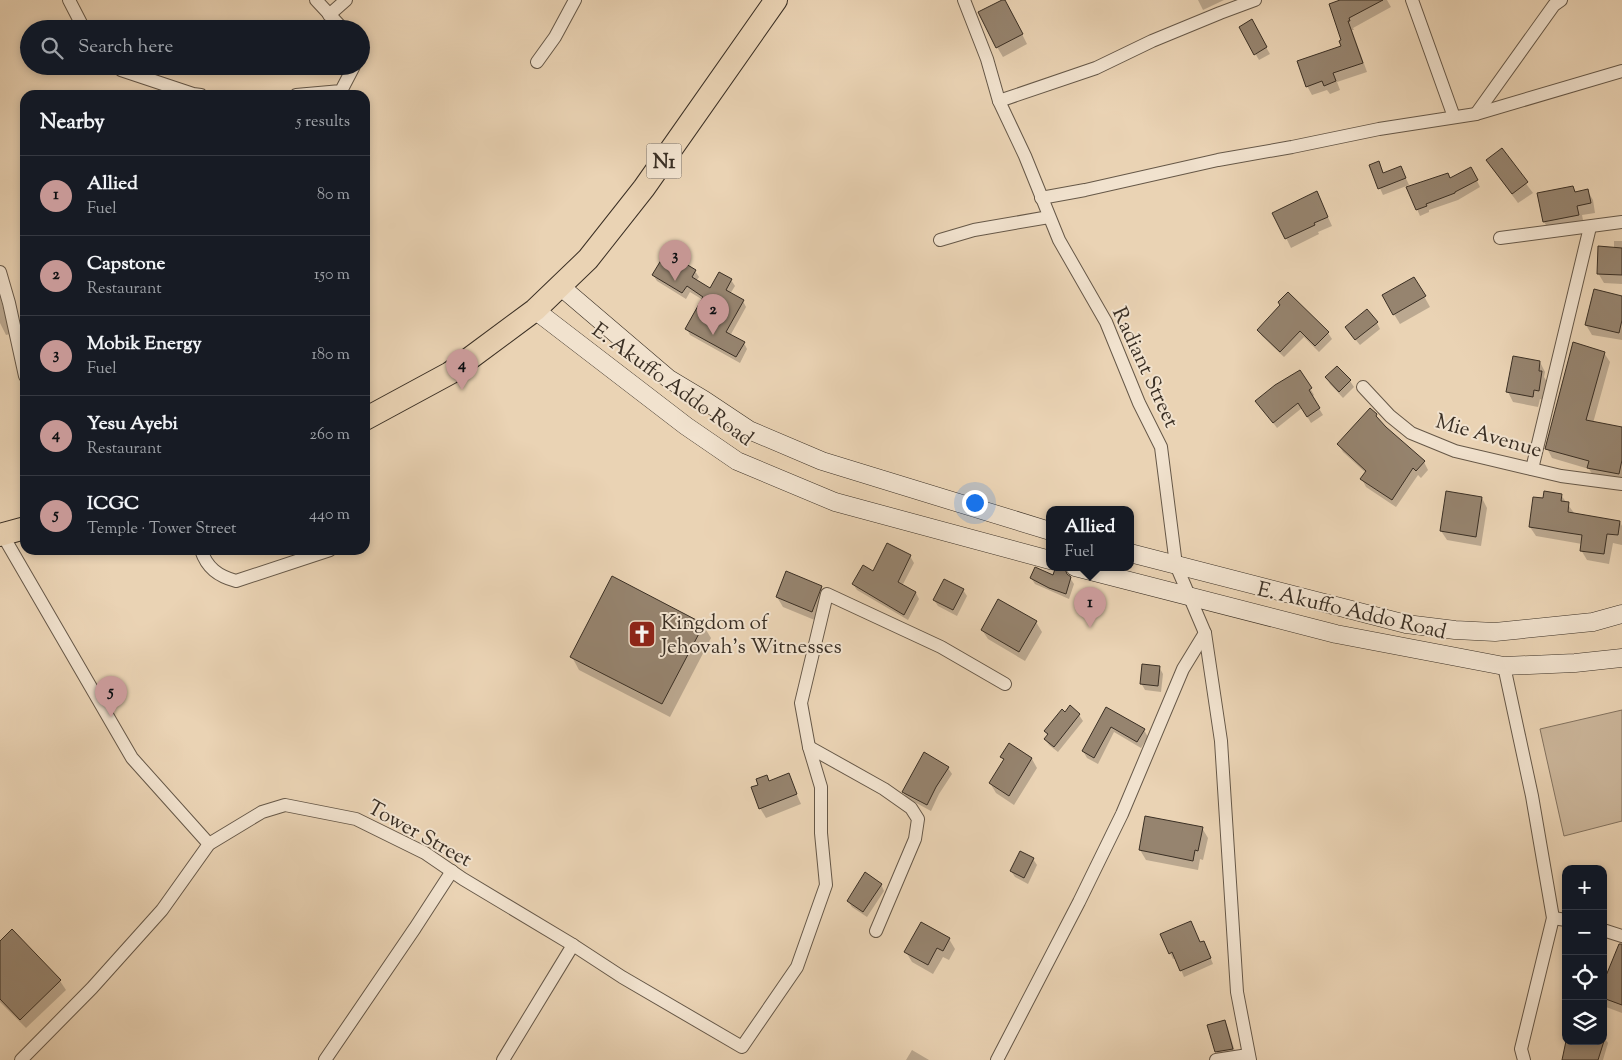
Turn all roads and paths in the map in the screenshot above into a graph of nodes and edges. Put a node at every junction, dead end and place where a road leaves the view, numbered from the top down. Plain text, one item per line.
1 (69, 0) edge
2 (316, 0) edge
3 (346, 0) edge
4 (575, 0) edge
5 (776, 0) edge
6 (964, 0) edge
7 (1255, 0) edge
8 (1412, 0) edge
9 (1562, 0) edge
10 (329, 15) junction
11 (79, 20) edge
12 (334, 20) edge
13 (537, 62) dead end
14 (1622, 71) edge
15 (136, 75) edge
16 (349, 75) edge
17 (181, 90) edge
18 (342, 90) edge
19 (999, 101) junction
20 (1476, 114) junction
21 (1454, 118) junction
22 (1041, 198) junction
23 (1049, 217) junction
24 (1622, 222) edge
25 (1590, 227) junction
26 (1500, 238) dead end
27 (940, 240) dead end
28 (0, 272) edge
29 (560, 286) junction
30 (536, 310) junction
31 (20, 354) edge
32 (1363, 387) dead end
33 (370, 415) edge
34 (1532, 469) junction
35 (1622, 484) edge
36 (20, 529) edge
37 (1046, 530) edge
38 (1, 535) edge
39 (1134, 554) edge
40 (204, 555) edge
41 (315, 555) edge
42 (1046, 559) edge
43 (1176, 565) junction
44 (1092, 571) edge
45 (1190, 596) junction
46 (1622, 614) edge
47 (1205, 633) junction
48 (1622, 658) edge
49 (1504, 666) junction
50 (1006, 684) dead end
51 (809, 747) junction
52 (209, 844) junction
53 (452, 871) junction
54 (1553, 918) junction
55 (1562, 919) edge
56 (876, 931) dead end
57 (1607, 931) edge
58 (1622, 936) edge
59 (573, 945) junction
60 (1249, 1058) edge
61 (21, 1060) edge
62 (325, 1060) edge
63 (503, 1060) edge
64 (997, 1060) edge
65 (1216, 1060) edge
66 (1524, 1060) edge

1 - 11 street
2 - 10 street
3 - 10 street
4 - 13 street
5 - 29 highway, N1
6 - 19 street, Radiant Street
7 - 19 street
8 - 21 street
9 - 20 street
10 - 12 street
14 - 20 street
15 - 17 street
16 - 18 street
19 - 22 street, Radiant Street
20 - 21 street
21 - 22 street
22 - 23 street, Radiant Street
23 - 27 street
23 - 43 street, Radiant Street
24 - 25 street
25 - 26 street
25 - 34 street
28 - 31 street
29 - 30 highway, N1
29 - 37 main road, E. Akuffo Addo Road
30 - 33 highway, N1
30 - 42 main road, E. Akuffo Addo Road
32 - 34 street, Mie Avenue
34 - 35 street, Mie Avenue
36 - 38 highway
38 - 52 street
39 - 43 main road, E. Akuffo Addo Road
40 - 41 street
43 - 45 street, Radiant Street
43 - 46 main road, E. Akuffo Addo Road
44 - 45 main road, E. Akuffo Addo Road
45 - 47 street, Radiant Street
45 - 49 main road, E. Akuffo Addo Road
47 - 60 street, Radiant Street
47 - 64 street
48 - 49 main road, E. Akuffo Addo Road
49 - 54 street
50 - 51 street
51 - 56 street
51 - 59 street, Tower Street
52 - 53 street, Tower Street
52 - 61 street
53 - 59 street, Tower Street
53 - 62 street
54 - 55 street
54 - 66 street
57 - 58 street
59 - 63 street
60 - 65 street

